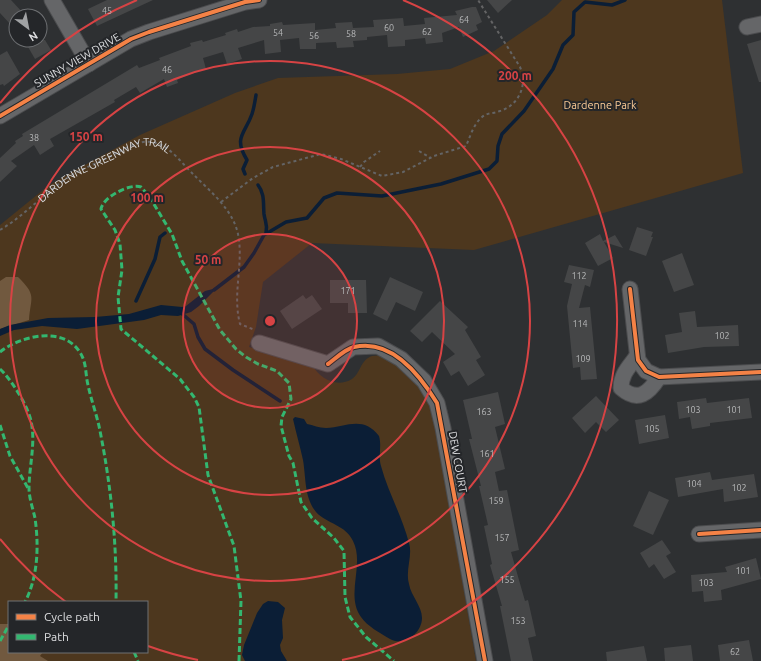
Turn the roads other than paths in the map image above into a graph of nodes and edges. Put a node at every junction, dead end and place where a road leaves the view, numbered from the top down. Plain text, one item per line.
1 (52, 0) edge
2 (259, 0) edge
3 (89, 64) junction
4 (0, 116) edge
5 (630, 289) dead end
6 (259, 343) road end
7 (637, 356) junction
8 (761, 372) edge
9 (659, 377) junction
10 (761, 530) edge
11 (699, 534) dead end
12 (485, 661) edge

1 - 3 street
2 - 3 street, SUNNY VIEW DRIVE
3 - 4 street, SUNNY VIEW DRIVE
5 - 7 street
6 - 12 street, DEW COURT
7 - 9 street
7 - 9 street
8 - 9 street
10 - 11 street

